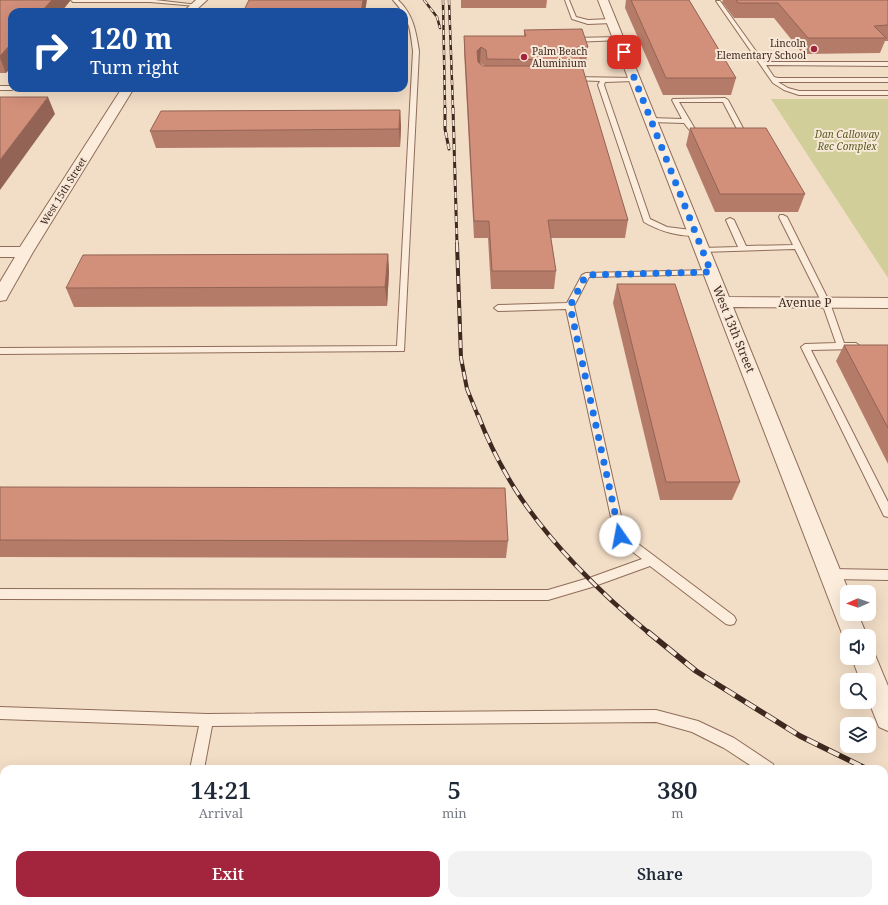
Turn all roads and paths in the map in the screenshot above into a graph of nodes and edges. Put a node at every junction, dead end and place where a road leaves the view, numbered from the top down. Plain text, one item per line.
1 (395, 0) edge
2 (567, 0) edge
3 (603, 0) edge
4 (73, 1) dead end
5 (150, 1) edge
6 (718, 2) dead end
7 (199, 3) edge
8 (404, 8) edge
9 (408, 16) edge
10 (612, 21) junction
11 (619, 39) junction
12 (565, 40) edge
13 (761, 62) junction
14 (888, 64) edge
15 (565, 78) edge
16 (772, 78) junction
17 (611, 79) junction
18 (634, 79) junction
19 (888, 80) edge
20 (125, 92) edge
21 (888, 93) edge
22 (651, 120) junction
23 (686, 120) junction
24 (706, 131) edge
25 (727, 131) edge
26 (783, 217) dead end
27 (730, 220) dead end
28 (696, 233) junction
29 (798, 247) junction
30 (743, 249) junction
31 (702, 250) junction
32 (0, 252) edge
33 (25, 252) junction
34 (711, 272) junction
35 (0, 296) edge
36 (723, 302) junction
37 (826, 303) junction
38 (888, 303) edge
39 (570, 306) junction
40 (498, 308) dead end
41 (841, 346) junction
42 (861, 346) edge
43 (0, 351) edge
44 (888, 513) edge
45 (652, 560) junction
46 (831, 574) junction
47 (888, 575) edge
48 (0, 594) edge
49 (730, 620) dead end
50 (852, 629) edge
51 (867, 665) edge
52 (0, 713) edge
53 (888, 718) edge
54 (207, 720) junction
55 (198, 765) edge
56 (762, 765) edge

1 - 8 lane
2 - 10 lane
3 - 10 street, West 13th Street
4 - 5 lane
5 - 7 lane
6 - 13 lane
9 - 43 lane
10 - 11 street, West 13th Street
11 - 12 lane
11 - 18 street, West 13th Street
13 - 14 lane
13 - 16 lane
15 - 17 lane
16 - 19 lane
16 - 21 lane
17 - 18 lane
17 - 28 lane
18 - 22 street, West 13th Street
20 - 33 street, West 15th Street
22 - 23 lane
22 - 28 street, West 13th Street
23 - 24 lane
23 - 25 lane
26 - 29 lane
27 - 30 lane
28 - 31 street, West 13th Street
29 - 30 lane
29 - 37 lane
30 - 31 lane
31 - 34 street, West 13th Street
32 - 33 street
33 - 35 street, West 15th Street
34 - 36 street, West 13th Street
34 - 39 lane
36 - 37 street, Avenue P
36 - 46 street, West 13th Street
37 - 38 street, Avenue P
37 - 41 lane
39 - 40 lane
39 - 45 lane
41 - 42 lane
41 - 44 lane
45 - 48 lane
45 - 49 lane
46 - 47 lane
46 - 50 street, West 13th Street
51 - 53 street
52 - 54 lane
54 - 55 lane
54 - 56 lane

